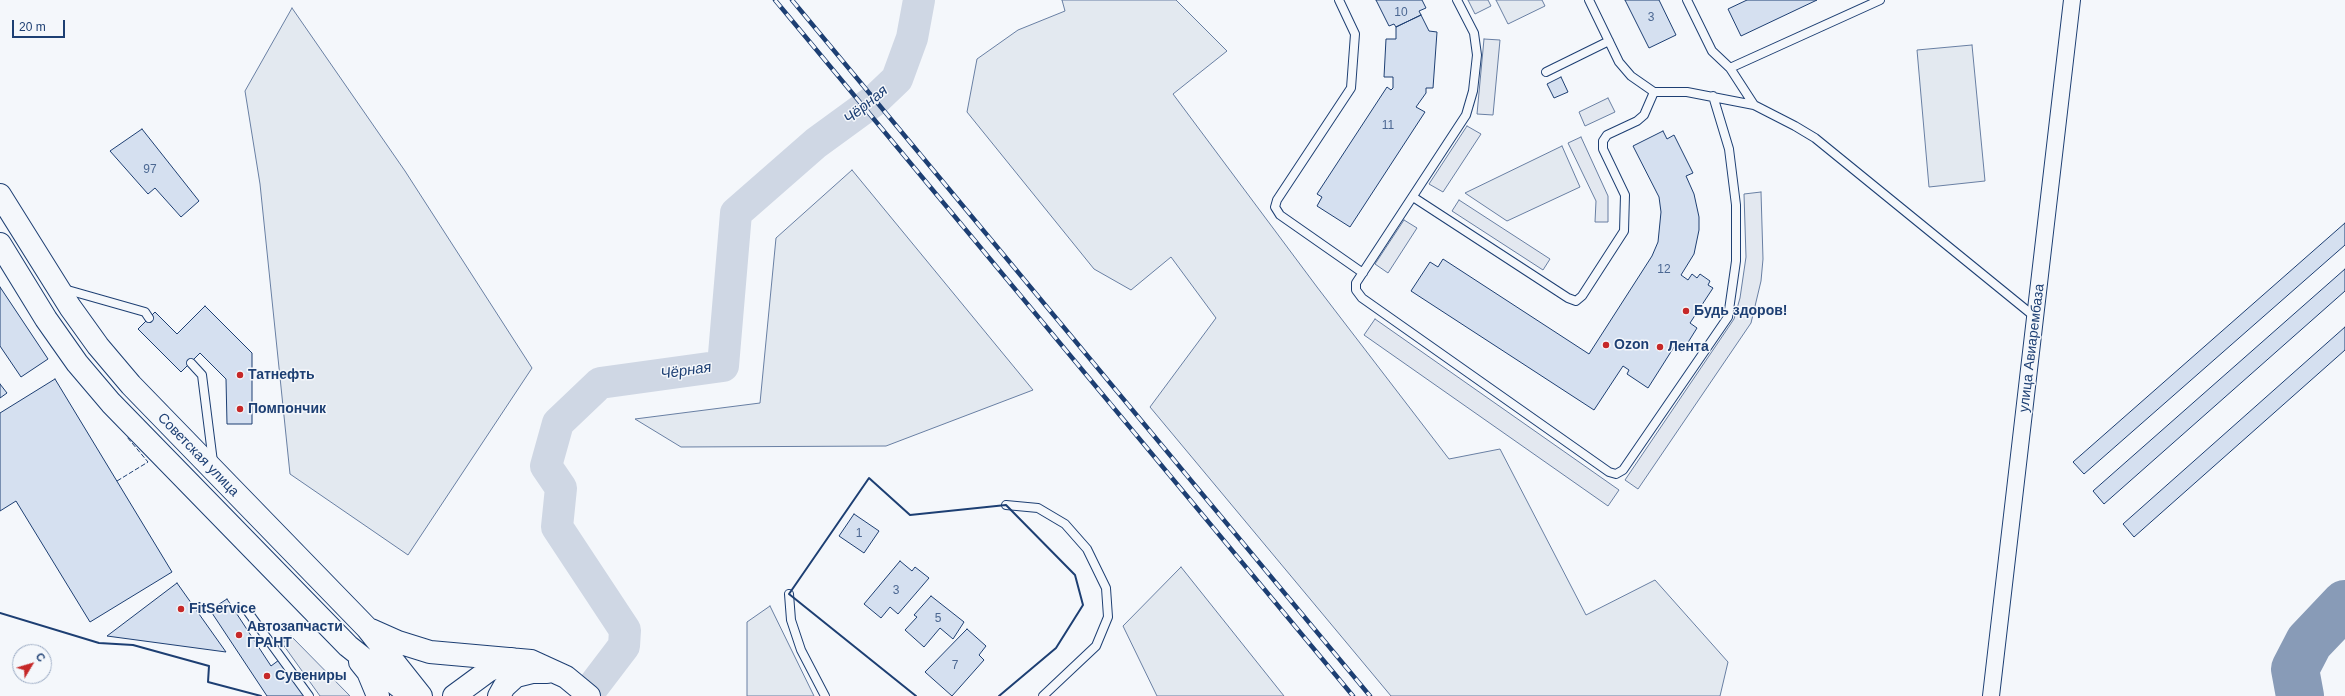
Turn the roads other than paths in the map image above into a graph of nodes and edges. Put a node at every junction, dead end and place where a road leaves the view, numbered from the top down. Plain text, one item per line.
1 (1339, 0) edge
2 (1458, 0) edge
3 (1589, 0) edge
4 (1687, 0) edge
5 (1880, 0) edge
6 (2072, 0) edge
7 (1609, 41) junction
8 (1730, 68) junction
9 (1546, 72) dead end
10 (1654, 92) junction
11 (1713, 96) junction
12 (1754, 105) junction
13 (0, 195) edge
14 (1413, 196) junction
15 (0, 244) edge
16 (1363, 273) junction
17 (57, 287) junction
18 (2036, 317) junction
19 (149, 318) dead end
20 (191, 363) dead end
21 (215, 473) junction
22 (1006, 505) dead end
23 (789, 594) dead end
24 (248, 612) dead end
25 (368, 628) junction
26 (348, 646) junction
27 (512, 659) junction
28 (569, 679) junction
29 (309, 696) edge
30 (378, 696) edge
31 (412, 696) edge
32 (420, 696) edge
33 (454, 696) edge
34 (499, 696) edge
35 (589, 696) edge
36 (825, 696) edge
37 (1043, 696) edge
38 (1991, 696) edge

1 - 16 lane
2 - 14 lane
3 - 7 lane
4 - 8 lane
5 - 8 lane
6 - 18 street, улица Авиарембаза
7 - 9 lane
7 - 10 lane
8 - 12 lane
10 - 11 lane
10 - 14 lane
11 - 12 lane
11 - 16 lane
12 - 18 lane
13 - 17 main road, Советская улица
14 - 16 lane
15 - 26 main road, Советская улица
17 - 19 lane
17 - 21 main road, Советская улица
18 - 38 street, улица Авиарембаза
20 - 21 lane
21 - 25 main road, Советская улица
22 - 37 lane
23 - 36 lane
24 - 29 lane
25 - 27 main road
25 - 32 main road, Советская улица
26 - 30 main road
26 - 31 main road, Советская улица
27 - 28 main road
27 - 33 main road
28 - 34 main road
28 - 35 main road

